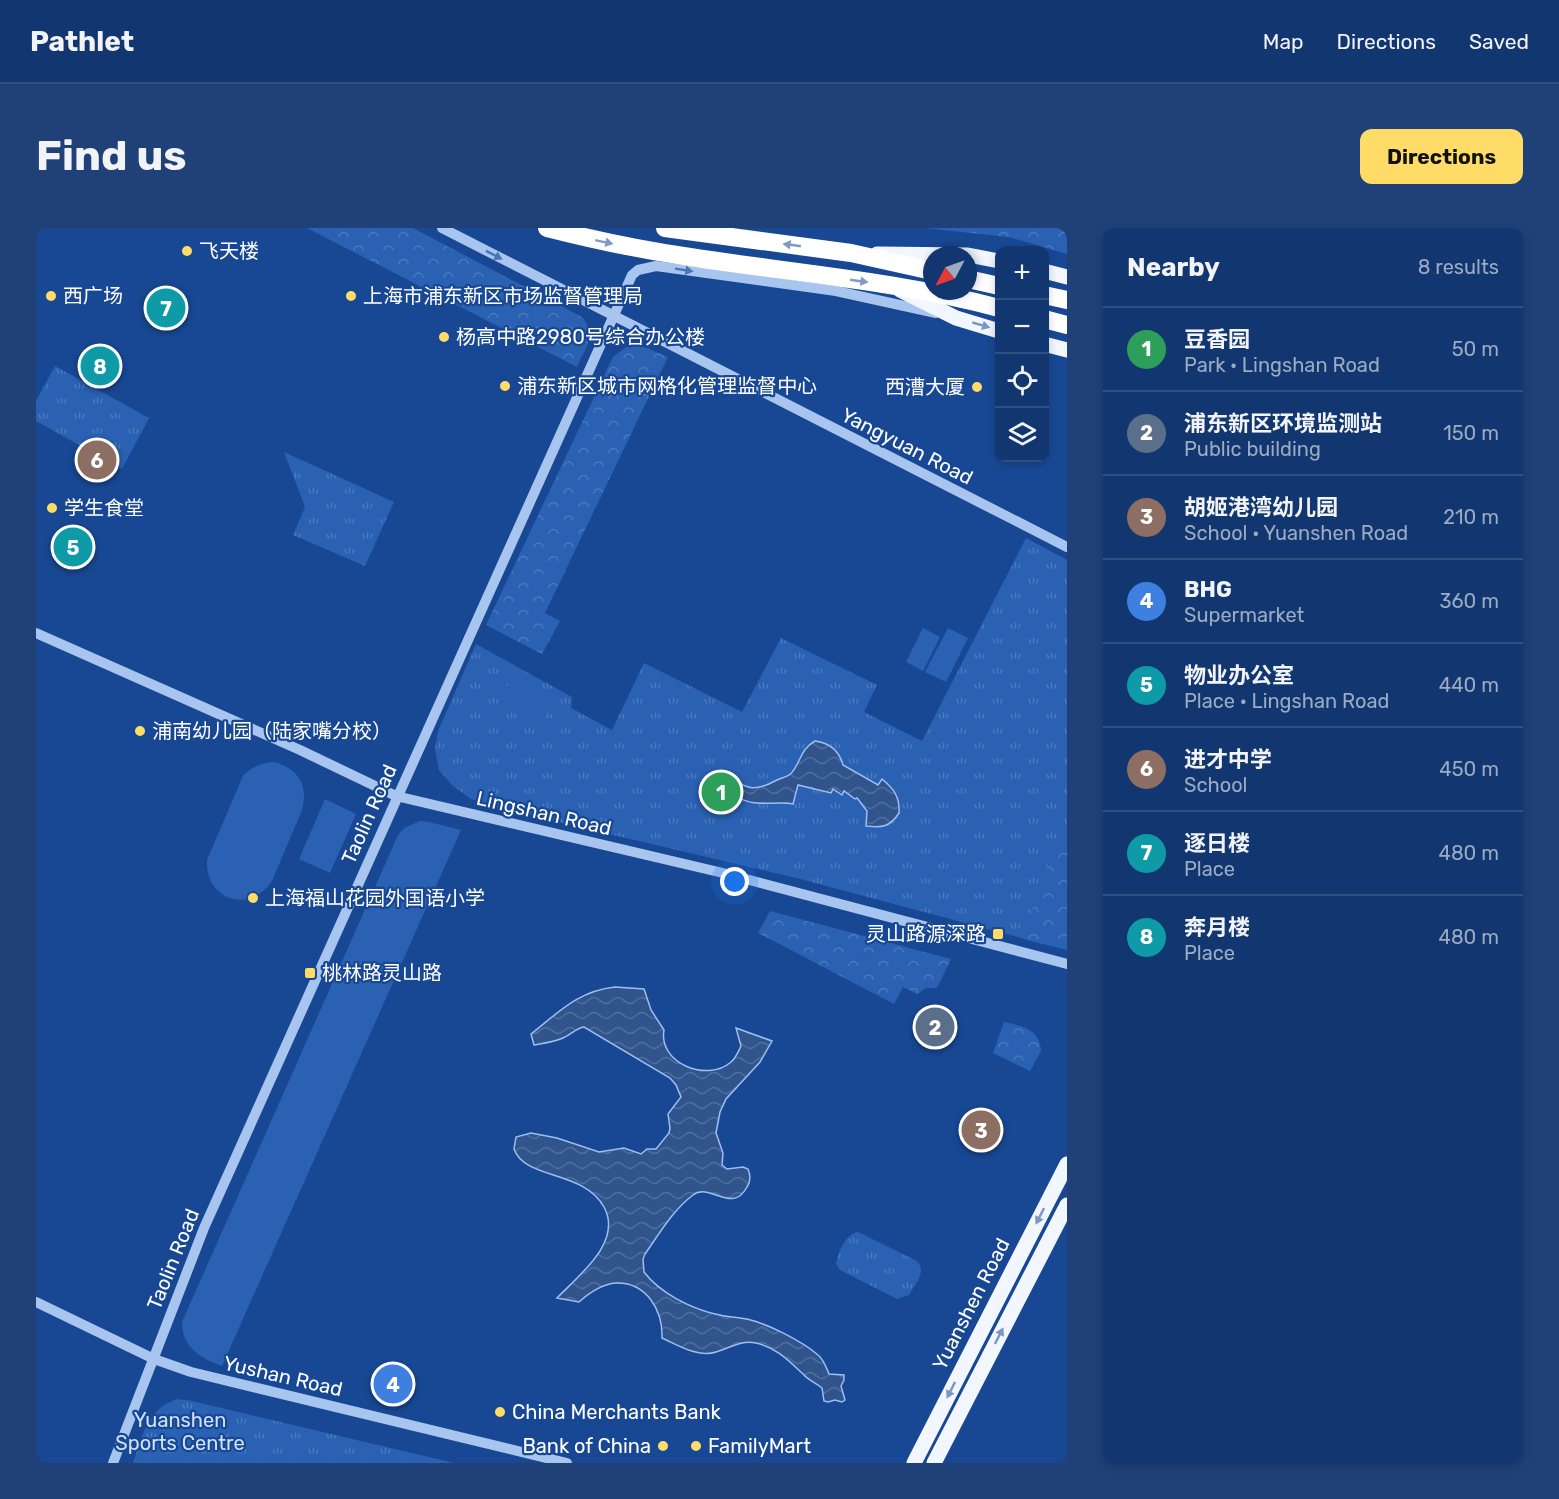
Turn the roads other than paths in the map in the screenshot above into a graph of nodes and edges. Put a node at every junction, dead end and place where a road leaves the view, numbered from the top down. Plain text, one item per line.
1 (442, 228) edge
2 (547, 228) edge
3 (665, 228) edge
4 (851, 254) junction
5 (995, 260) edge
6 (923, 269) edge
7 (1049, 272) edge
8 (1067, 276) edge
9 (977, 281) edge
10 (889, 285) junction
11 (995, 285) edge
12 (1049, 296) edge
13 (1067, 300) edge
14 (995, 307) edge
15 (613, 317) junction
16 (956, 318) junction
17 (1049, 321) edge
18 (1067, 325) edge
19 (995, 330) edge
20 (1049, 345) edge
21 (1067, 350) edge
22 (1067, 547) edge
23 (36, 633) edge
24 (396, 796) junction
25 (1067, 964) edge
26 (1067, 1164) edge
27 (1067, 1205) edge
28 (36, 1302) edge
29 (154, 1359) junction
30 (113, 1463) edge
31 (567, 1463) edge
32 (914, 1463) edge
33 (934, 1463) edge

1 -> 15 street, Yangyuan Road
2 -> 10 highway
4 -> 3 highway
4 - 5 main road
4 - 6 highway
7 - 8 main road
9 - 11 highway
10 - 14 highway
10 - 16 main road
12 - 13 highway
15 -> 16 street, Taolin Road
15 - 22 street, Yangyuan Road
15 - 24 street, Taolin Road
16 -> 19 main road
17 - 18 highway
20 - 21 main road
23 - 24 street, Lingshan Road
24 - 25 street, Lingshan Road
24 - 29 street, Taolin Road
26 -> 32 main road, Yuanshen Road
33 -> 27 main road, Yuanshen Road
28 - 29 street, Yushan Road
29 - 30 street, Taolin Road
29 - 31 street, Yushan Road

